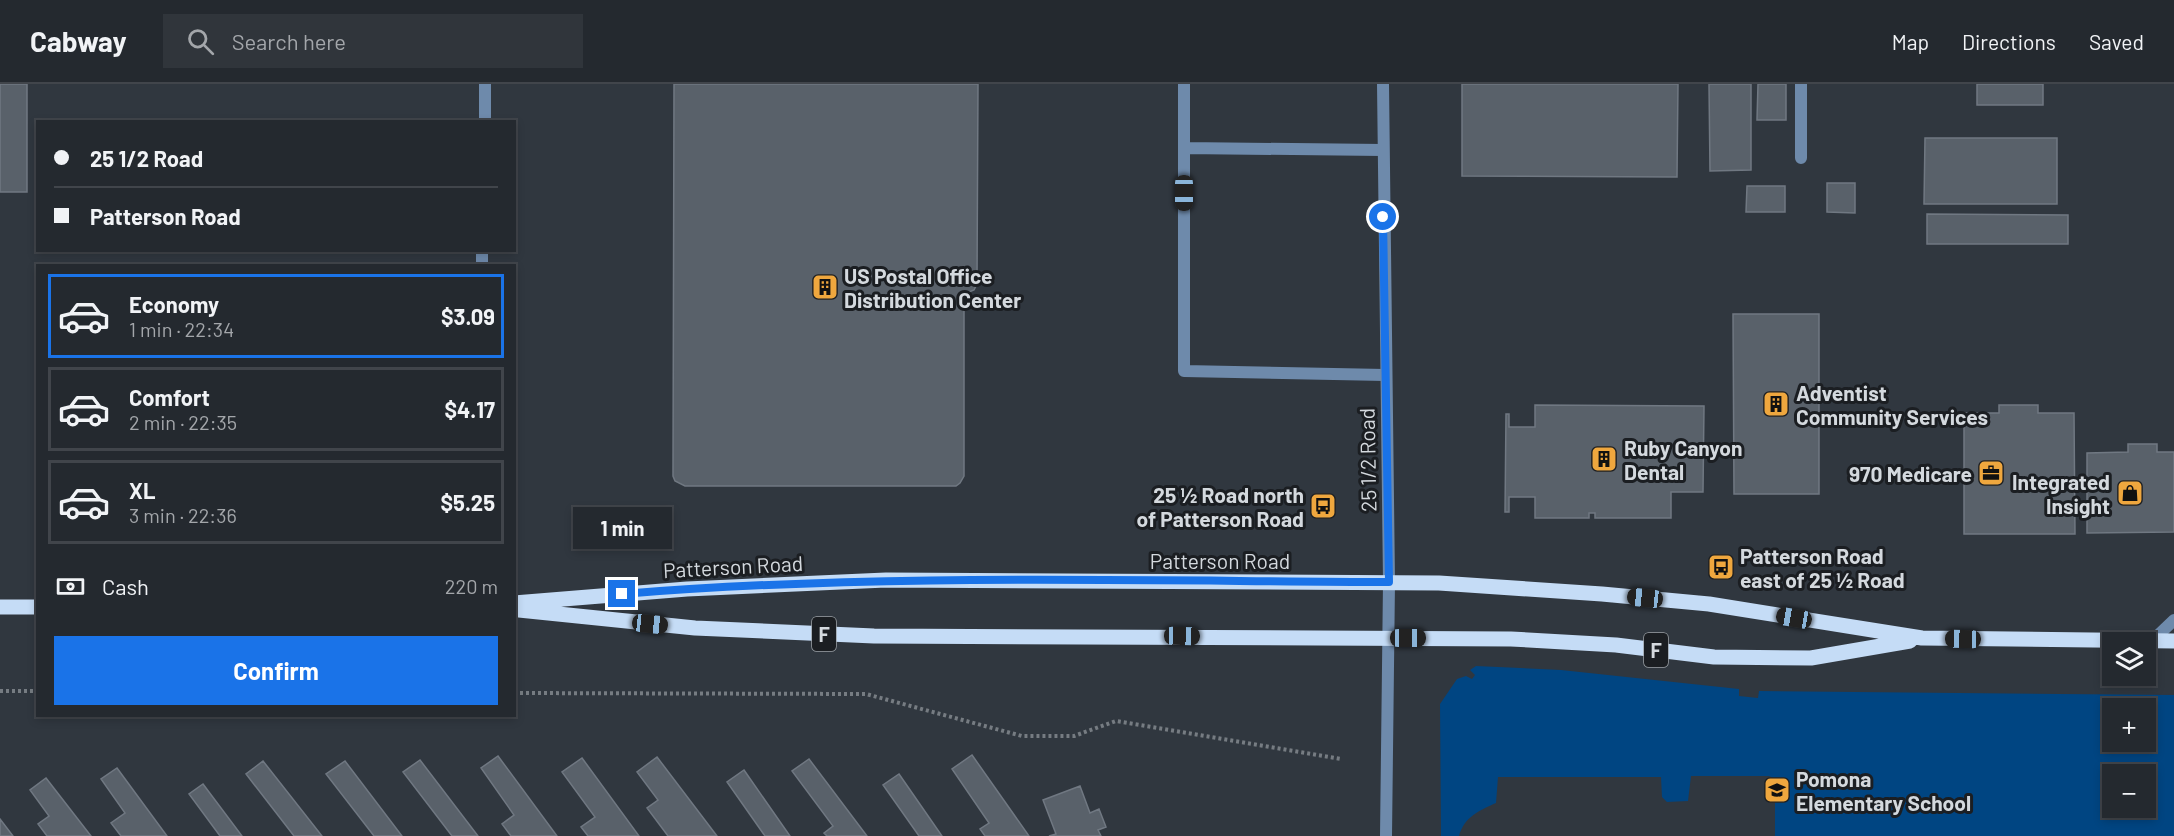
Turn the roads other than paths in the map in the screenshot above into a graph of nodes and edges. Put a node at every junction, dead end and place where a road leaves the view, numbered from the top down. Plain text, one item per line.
1 (485, 84) edge
2 (1184, 84) edge
3 (1383, 84) edge
4 (1801, 84) edge
5 (484, 120) edge
6 (1184, 148) junction
7 (1383, 150) junction
8 (1801, 158) dead end
9 (1385, 375) junction
10 (1389, 582) junction
11 (516, 603) edge
12 (0, 607) edge
13 (36, 607) edge
14 (516, 609) edge
15 (2174, 620) edge
16 (2156, 637) edge
17 (1388, 638) junction
18 (1922, 638) junction
19 (2102, 640) edge
20 (2156, 641) edge
21 (2174, 641) edge
22 (1386, 836) edge

1 - 5 street
2 - 6 street
3 - 7 street, 25 1/2 Road
4 - 8 street
6 - 7 street
6 - 9 street
7 - 9 street, 25 1/2 Road
9 - 10 street, 25 1/2 Road
10 - 11 main road, Patterson Road / F
10 - 17 street, 25 1/2 Road
10 - 18 main road, Patterson Road / F
12 - 13 main road
14 - 17 main road, Patterson Road / F
15 - 16 street
17 - 18 main road, Patterson Road / F
17 - 22 street, 25 1/2 Road
18 - 19 main road, Patterson Road / F
20 - 21 main road, Patterson Road / F

